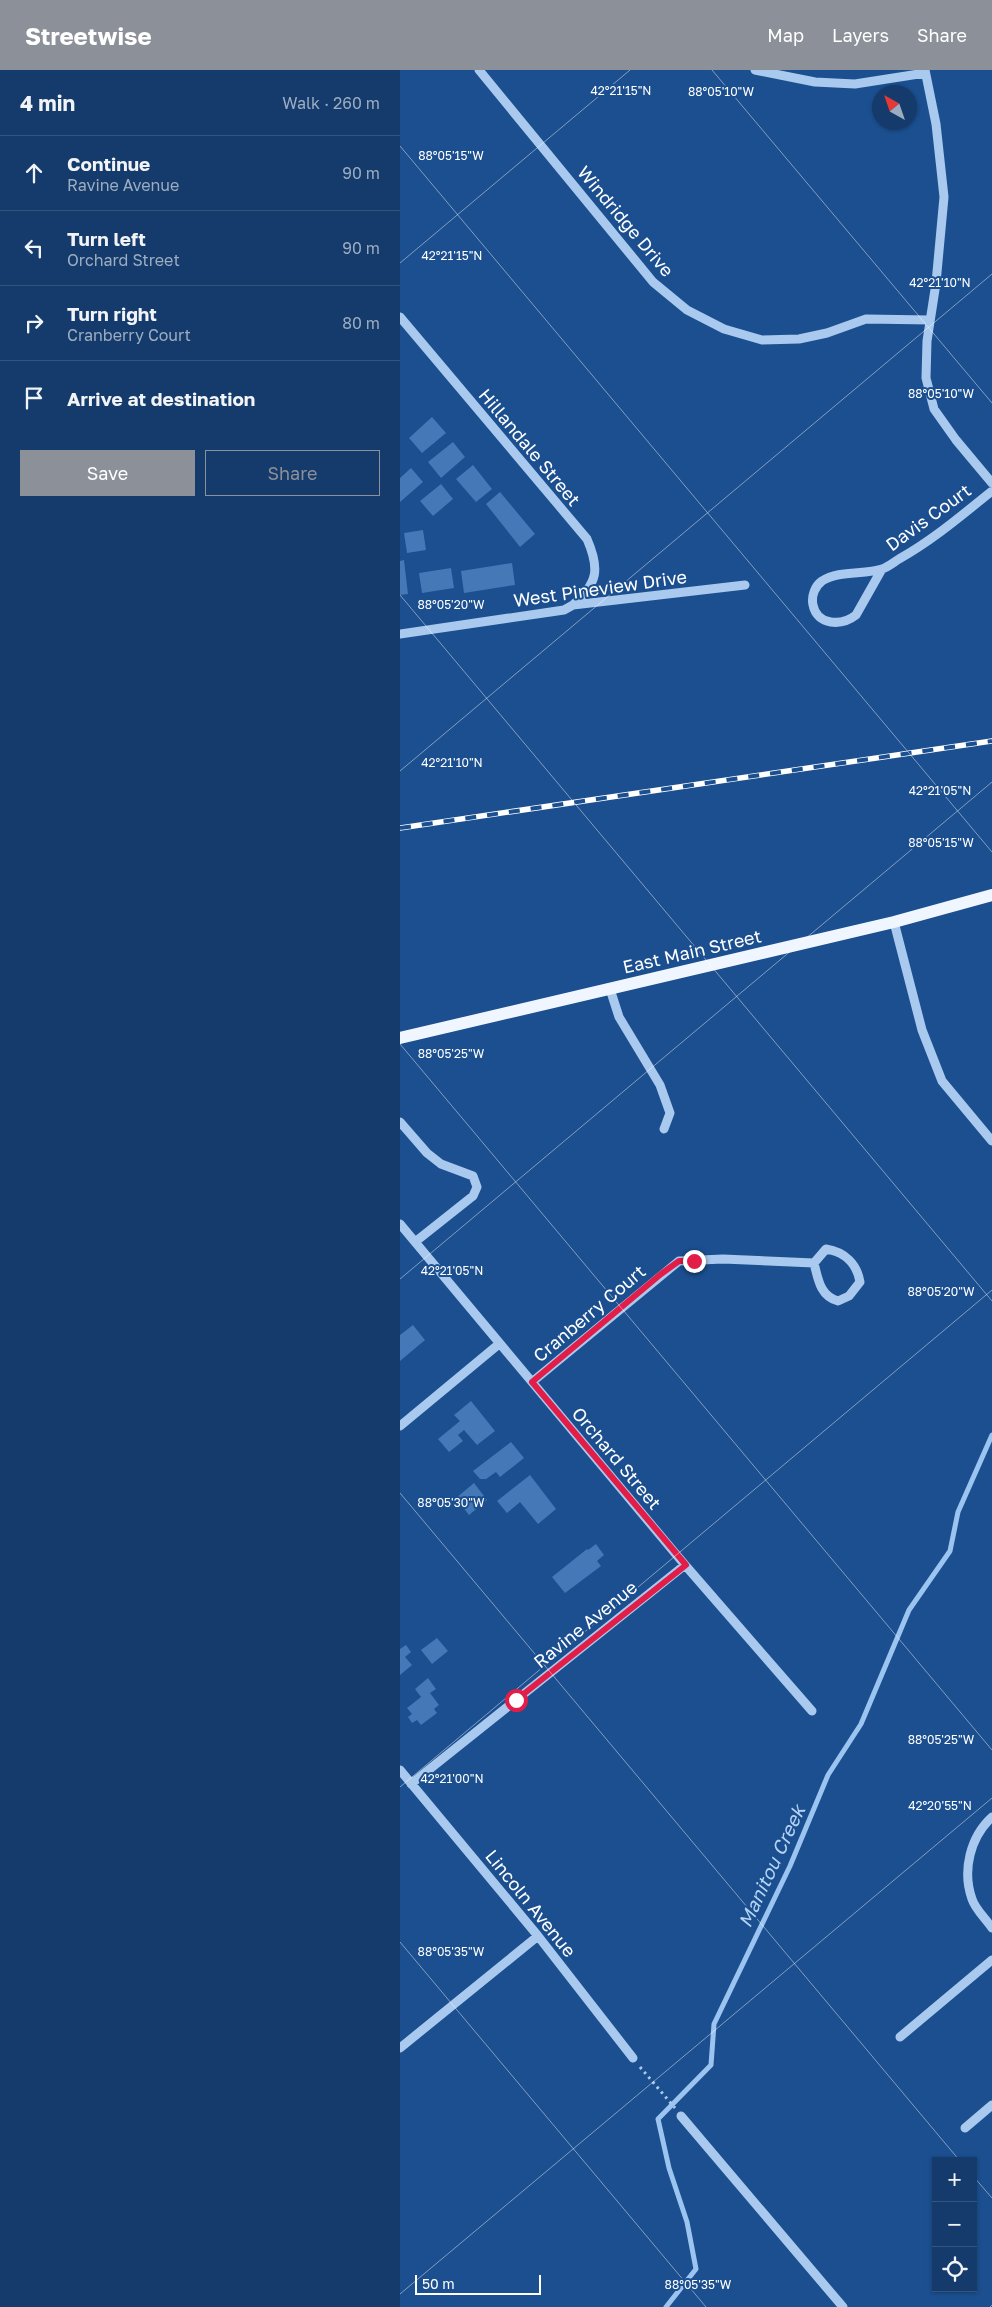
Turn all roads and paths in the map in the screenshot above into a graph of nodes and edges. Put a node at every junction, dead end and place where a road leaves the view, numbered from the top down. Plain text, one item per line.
1 (479, 70) edge
2 (755, 70) edge
3 (925, 72) edge
4 (400, 317) edge
5 (930, 320) junction
6 (992, 483) edge
7 (992, 491) edge
8 (882, 569) junction
9 (745, 585) dead end
10 (573, 605) junction
11 (400, 634) edge
12 (992, 895) edge
13 (894, 922) junction
14 (610, 989) junction
15 (400, 1038) edge
16 (400, 1122) edge
17 (664, 1129) dead end
18 (992, 1141) edge
19 (400, 1224) edge
20 (415, 1242) junction
21 (814, 1263) junction
22 (499, 1344) junction
23 (532, 1382) junction
24 (400, 1426) edge
25 (686, 1565) junction
26 (812, 1711) dead end
27 (400, 1770) edge
28 (411, 1784) junction
29 (992, 1817) edge
30 (992, 1928) edge
31 (538, 1936) junction
32 (992, 1960) edge
33 (900, 2037) dead end
34 (400, 2048) edge
35 (633, 2058) joint
36 (992, 2106) edge
37 (681, 2116) joint
38 (965, 2128) dead end
39 (843, 2307) edge

1 - 5 street, Windridge Drive
2 - 3 street
3 - 5 street
4 - 10 street, Hillandale Street
5 - 6 street
7 - 8 street, Davis Court
8 - 8 street, Davis Court
9 - 10 street, West Pineview Drive
10 - 11 street, West Pineview Drive
12 - 13 main road, East Main Street
13 - 14 main road, East Main Street
13 - 18 street
14 - 15 main road, East Main Street
14 - 17 street
16 - 20 street
19 - 20 street, Orchard Street
20 - 22 street, Orchard Street
21 - 21 street
21 - 23 street, Cranberry Court
22 - 23 street, Orchard Street
22 - 24 street
23 - 25 street, Orchard Street
25 - 26 street, Orchard Street
25 - 28 street, Ravine Avenue
27 - 28 street, Lincoln Avenue
28 - 31 street, Lincoln Avenue
29 - 30 street
31 - 34 street
31 - 35 street, Lincoln Avenue
32 - 33 street
35 - 37 path
36 - 38 street
37 - 39 street

